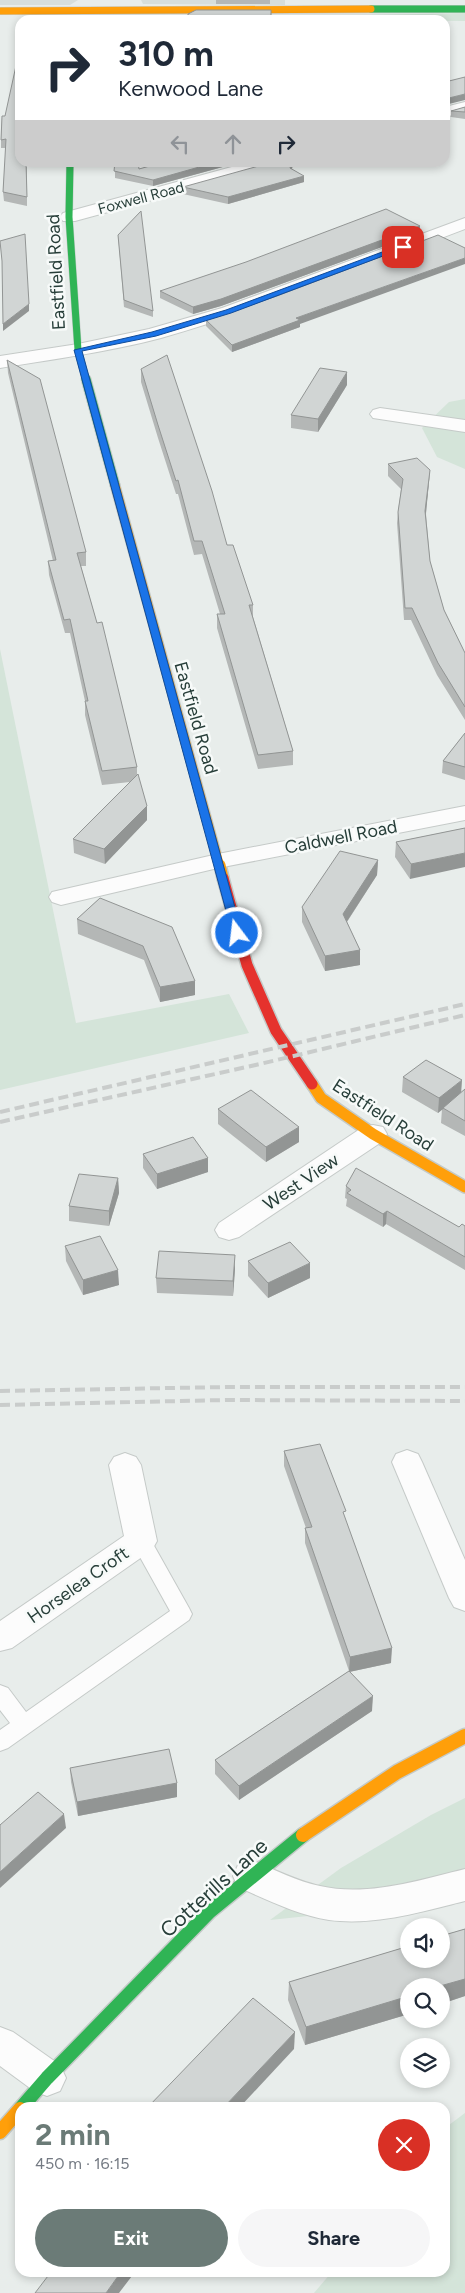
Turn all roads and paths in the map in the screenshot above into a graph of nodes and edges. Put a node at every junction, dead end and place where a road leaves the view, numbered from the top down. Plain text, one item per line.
1 (465, 9) edge
2 (107, 10) edge
3 (0, 11) edge
4 (465, 107) edge
5 (450, 111) edge
6 (70, 167) edge
7 (253, 167) edge
8 (70, 217) junction
9 (465, 223) edge
10 (78, 350) junction
11 (0, 362) edge
12 (380, 414) dead end
13 (465, 426) edge
14 (465, 813) edge
15 (218, 862) junction
16 (61, 897) dead end
17 (372, 1134) junction
18 (465, 1187) edge
19 (229, 1230) dead end
20 (407, 1462) dead end
21 (125, 1465) dead end
22 (141, 1541) junction
23 (465, 1598) edge
24 (0, 1638) edge
25 (0, 1694) edge
26 (24, 1725) junction
27 (465, 1736) edge
28 (0, 1742) edge
29 (251, 1876) junction
30 (465, 1885) edge
31 (0, 2044) edge
32 (47, 2078) junction
33 (25, 2102) edge
34 (15, 2114) edge
35 (0, 2132) edge

1 - 2 street
2 - 3 street
4 - 5 street
6 - 8 street, Eastfield Road
7 - 8 street, Foxwell Road
8 - 10 street, Eastfield Road
9 - 10 street
10 - 11 street
10 - 15 street, Eastfield Road
12 - 13 street
14 - 15 street, Caldwell Road
15 - 16 street, Caldwell Road
15 - 17 street, Eastfield Road
17 - 18 street, Eastfield Road
17 - 19 street, West View
20 - 23 street
21 - 22 street, Horselea Croft
22 - 24 street, Horselea Croft
22 - 26 lane
25 - 26 lane
26 - 28 lane
27 - 29 street, Cotterills Lane
29 - 30 street
29 - 32 street, Cotterills Lane
31 - 32 street
32 - 33 street, Cotterills Lane
34 - 35 street, Cotterills Lane

